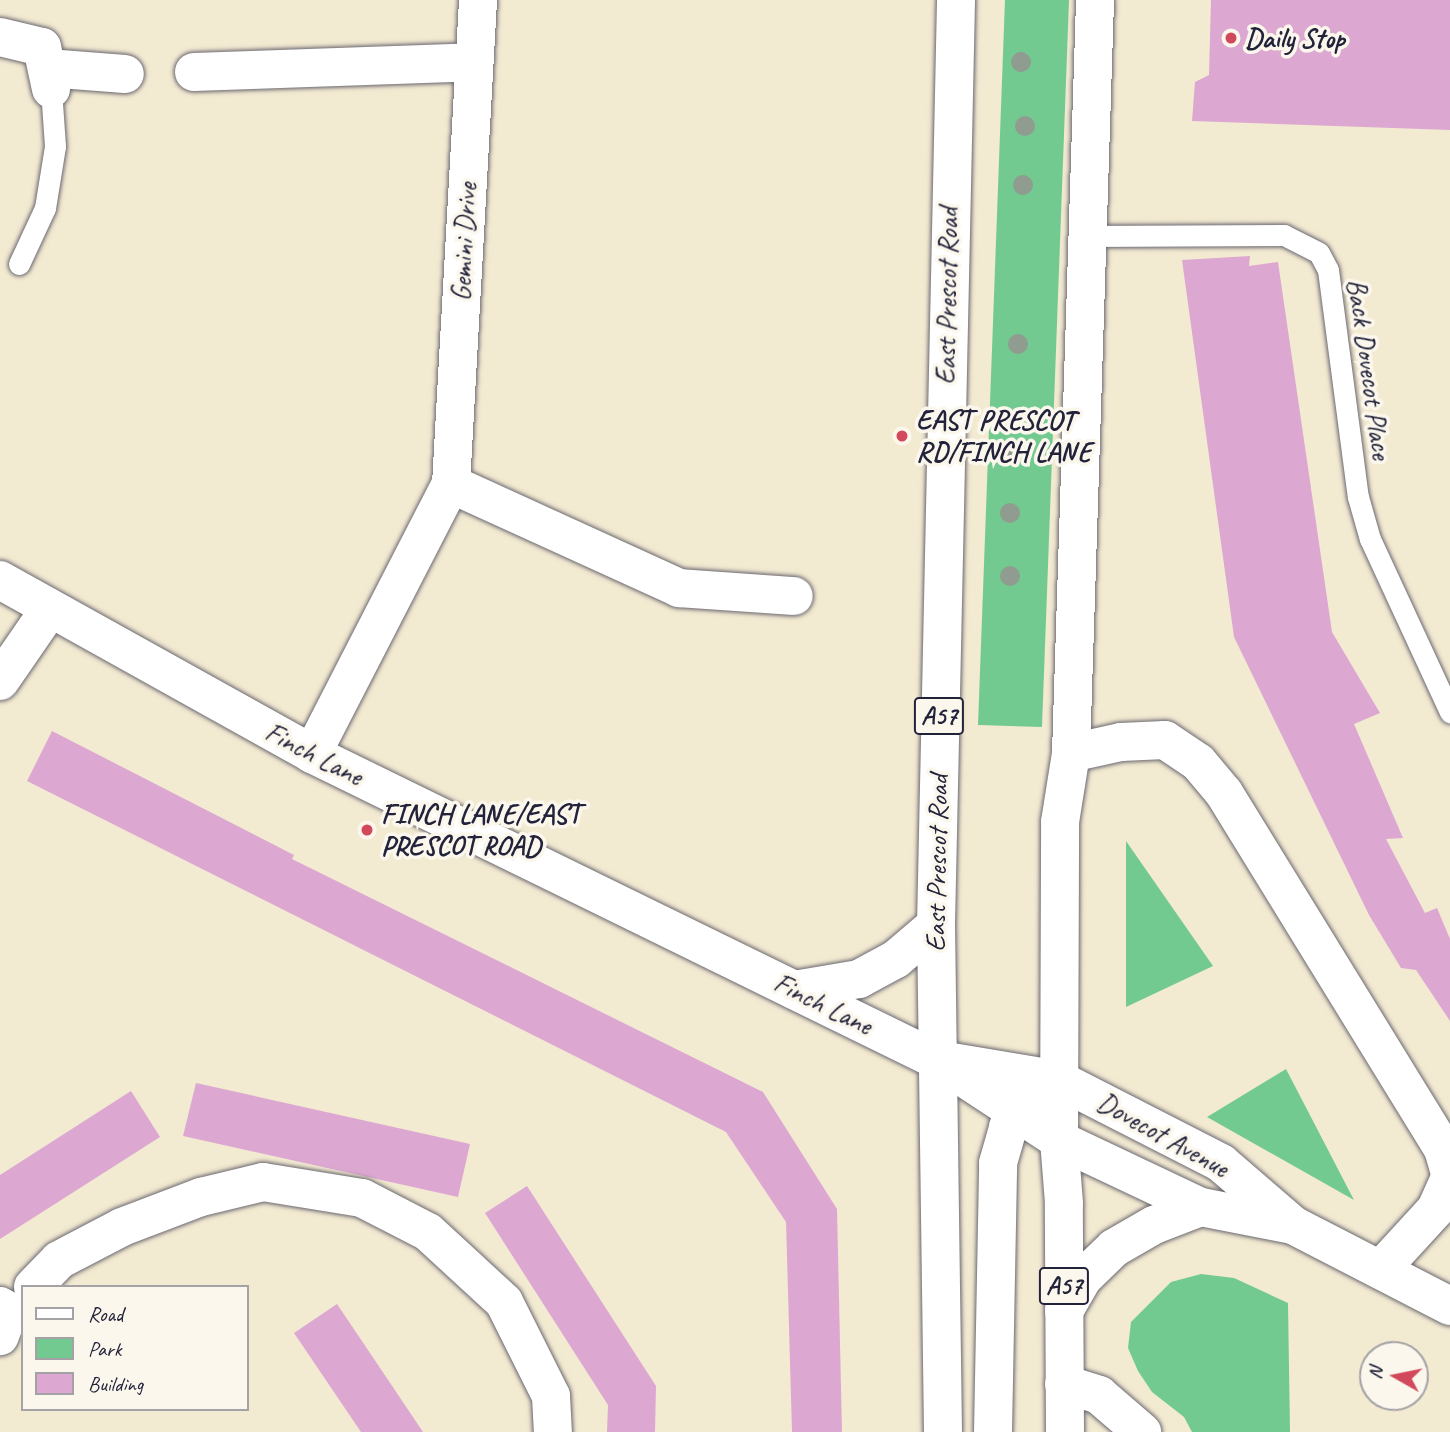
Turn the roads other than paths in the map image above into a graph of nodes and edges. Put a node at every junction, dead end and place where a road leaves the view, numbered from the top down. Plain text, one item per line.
1 (478, 0) edge
2 (956, 0) edge
3 (1095, 0) edge
4 (0, 37) edge
5 (474, 62) junction
6 (194, 72) dead end
7 (125, 74) dead end
8 (49, 79) junction
9 (1086, 236) junction
10 (19, 264) dead end
11 (451, 484) junction
12 (0, 580) edge
13 (794, 596) dead end
14 (50, 610) junction
15 (0, 681) edge
16 (1450, 712) edge
17 (1071, 753) junction
18 (312, 754) junction
19 (936, 925) junction
20 (794, 990) junction
21 (937, 1060) junction
22 (1059, 1080) junction
23 (1017, 1112) junction
24 (1059, 1140) junction
25 (1450, 1176) edge
26 (1201, 1207) junction
27 (1293, 1225) junction
28 (1382, 1268) junction
29 (34, 1285) edge
30 (1450, 1306) edge
31 (1064, 1311) junction
32 (1064, 1384) junction
33 (553, 1432) edge
34 (943, 1432) edge
35 (993, 1432) edge
36 (1065, 1432) edge
37 (1142, 1432) edge

1 - 5 main road, Gemini Drive
2 - 19 main road, East Prescot Road / A57
3 - 9 main road, A57
4 - 8 main road
5 - 6 main road
5 - 11 main road, Gemini Drive
7 - 8 main road
8 - 10 lane
9 - 16 lane, Back Dovecot Place
9 - 17 main road, A57
11 - 13 main road
11 - 18 main road, Gemini Drive
12 - 14 main road, Finch Lane
14 - 15 main road
14 - 18 main road, Finch Lane
17 - 22 main road, A57
17 - 25 main road
18 - 20 main road, Finch Lane
19 - 20 main road
19 - 21 main road, East Prescot Road / A57
20 - 21 main road, Finch Lane
21 - 22 main road, Finch Lane
21 - 23 main road, Finch Lane
21 - 34 main road, East Prescot Road / A57
22 - 23 main road
22 - 24 main road, A57
22 - 27 main road, Dovecot Avenue
23 - 24 main road, Finch Lane
23 - 35 main road
24 - 26 main road, Dovecot Avenue
24 - 31 main road, A57
25 - 28 main road
26 - 27 main road, Dovecot Avenue
26 - 31 main road
27 - 28 main road, Dovecot Avenue
28 - 30 main road, Dovecot Avenue
29 - 33 main road
31 - 32 main road, A57
32 - 36 main road, A57
32 - 37 main road

